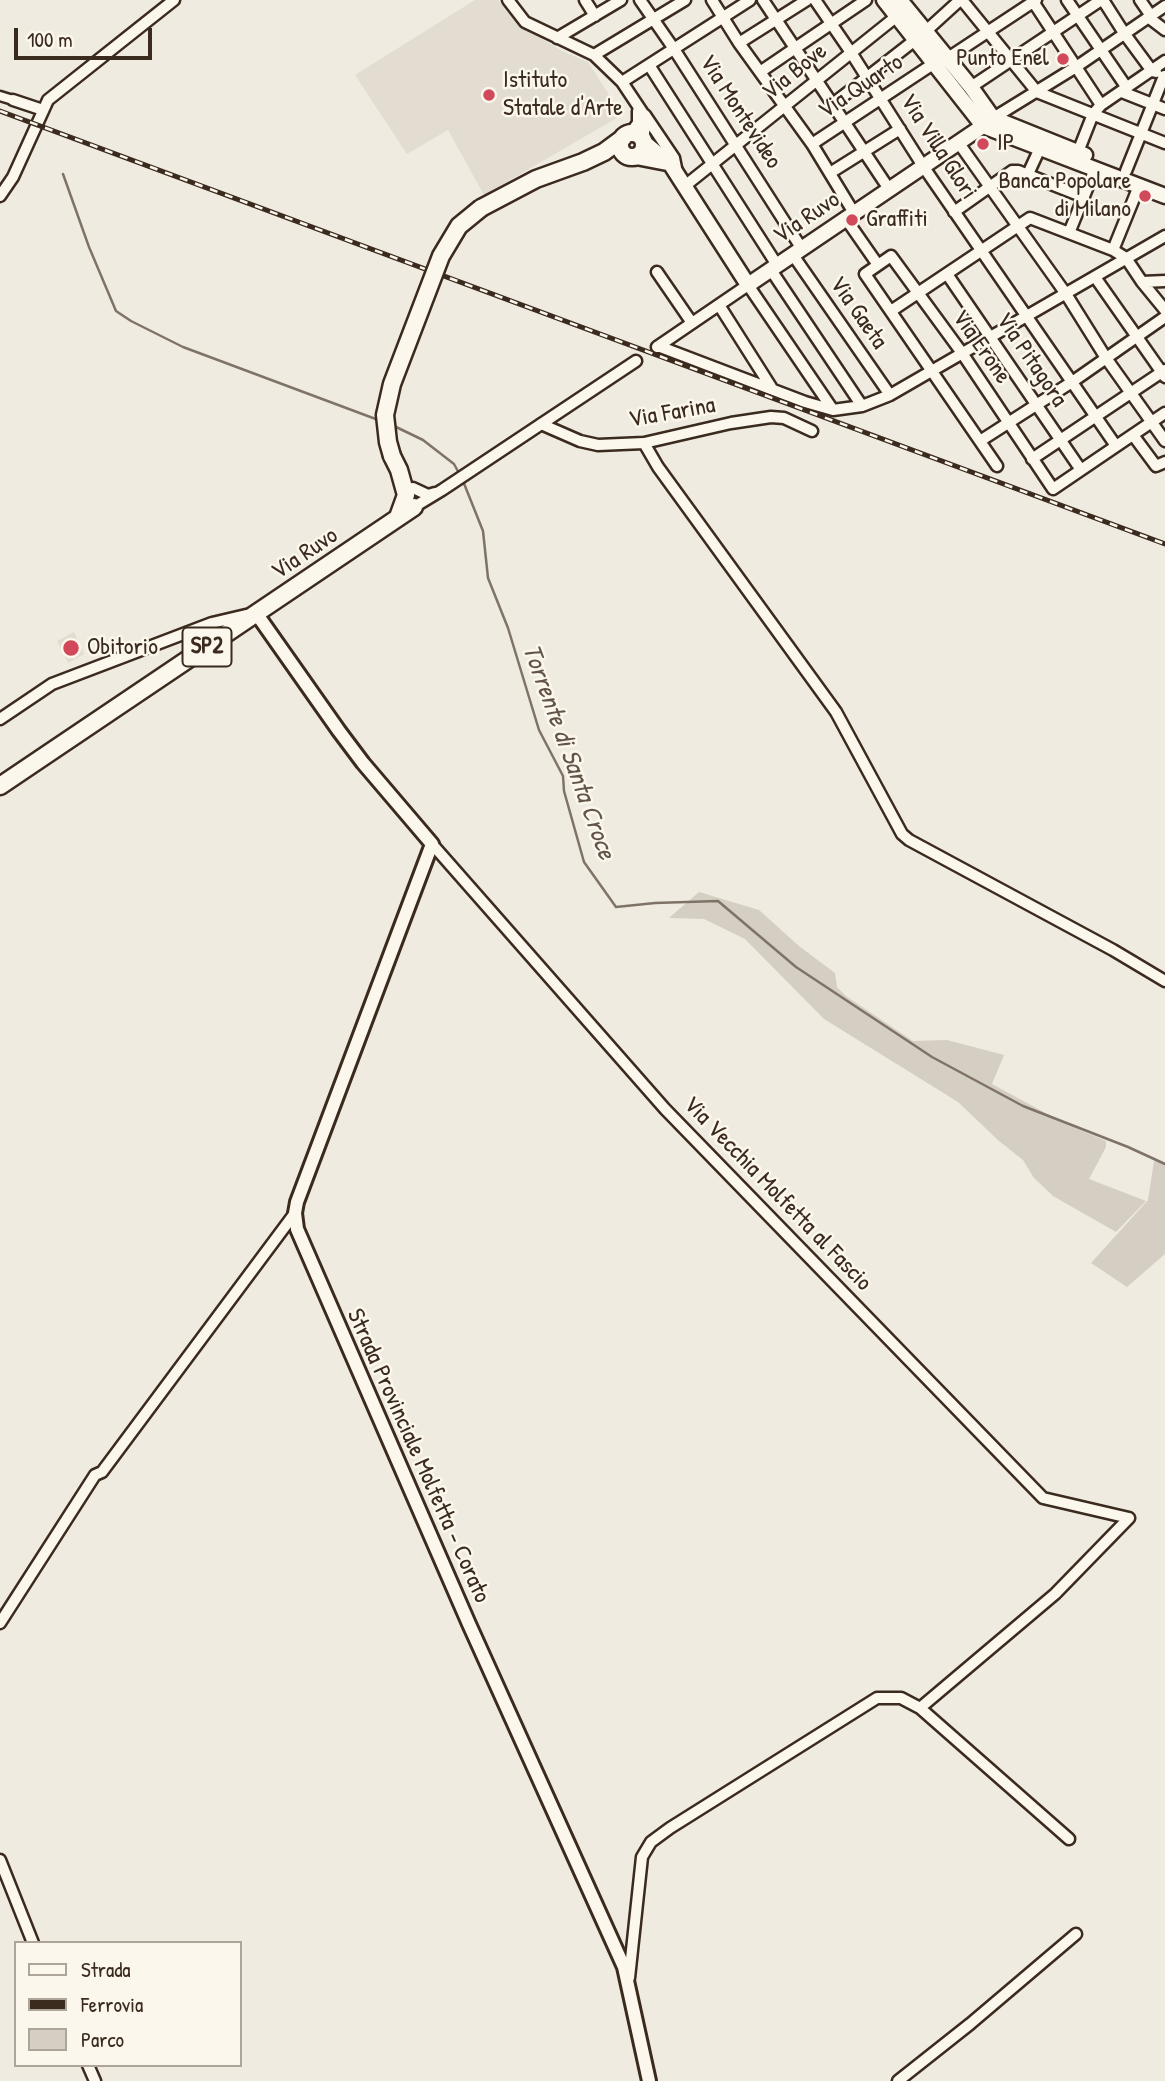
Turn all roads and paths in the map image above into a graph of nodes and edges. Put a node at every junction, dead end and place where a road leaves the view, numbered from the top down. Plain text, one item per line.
1 (174, 0) edge
2 (508, 0) edge
3 (585, 0) edge
4 (621, 0) edge
5 (640, 0) edge
6 (685, 0) edge
7 (712, 0) edge
8 (750, 0) edge
9 (763, 0) edge
10 (807, 0) edge
11 (815, 0) edge
12 (866, 0) edge
13 (884, 0) edge
14 (961, 0) edge
15 (1067, 0) edge
16 (1102, 0) edge
17 (1140, 0) edge
18 (1034, 1) edge
19 (163, 3) edge
20 (905, 6) edge
21 (1165, 6) edge
22 (594, 16) junction
23 (1078, 16) junction
24 (1149, 16) junction
25 (723, 18) junction
26 (654, 19) junction
27 (777, 19) junction
28 (831, 24) junction
29 (1165, 30) edge
30 (989, 31) junction
31 (1053, 32) junction
32 (1124, 33) junction
33 (920, 35) junction
34 (557, 38) junction
35 (739, 43) junction
36 (796, 48) junction
37 (674, 49) junction
38 (1101, 49) junction
39 (852, 54) junction
40 (594, 55) junction
41 (948, 58) junction
42 (1012, 60) junction
43 (1165, 61) edge
44 (933, 64) junction
45 (649, 65) junction
46 (1076, 67) junction
47 (1152, 71) junction
48 (760, 72) junction
49 (1164, 76) edge
50 (867, 77) junction
51 (818, 81) junction
52 (622, 82) junction
53 (971, 88) junction
54 (1124, 90) junction
55 (1037, 92) junction
56 (0, 96) edge
57 (881, 99) junction
58 (13, 100) joint
59 (833, 104) junction
60 (1153, 104) junction
61 (1101, 105) junction
62 (639, 107) junction
63 (785, 107) junction
64 (1165, 109) edge
65 (43, 110) junction
66 (1093, 114) junction
67 (846, 122) junction
68 (988, 122) junction
69 (900, 129) junction
70 (1141, 134) junction
71 (958, 142) junction
72 (1165, 143) edge
73 (634, 144) junction
74 (812, 144) junction
75 (737, 145) junction
76 (1040, 148) junction
77 (865, 151) junction
78 (1078, 152) junction
79 (713, 165) junction
80 (923, 166) junction
81 (674, 169) junction
82 (1095, 169) junction
83 (1126, 171) junction
84 (830, 173) junction
85 (1028, 174) junction
86 (686, 185) junction
87 (1139, 186) junction
88 (1165, 186) edge
89 (990, 187) junction
90 (889, 189) junction
91 (0, 196) edge
92 (1165, 196) edge
93 (1084, 197) junction
94 (954, 212) junction
95 (850, 216) junction
96 (1017, 226) junction
97 (1069, 233) junction
98 (1165, 236) edge
99 (981, 250) junction
100 (1113, 250) junction
101 (797, 252) junction
102 (1126, 258) junction
103 (878, 265) junction
104 (774, 268) junction
105 (657, 272) dead end
106 (947, 274) junction
107 (1095, 277) junction
108 (1165, 281) edge
109 (1142, 282) junction
110 (748, 285) junction
111 (917, 294) junction
112 (1066, 294) junction
113 (719, 305) junction
114 (1165, 310) edge
115 (891, 311) junction
116 (1028, 316) junction
117 (1165, 317) edge
118 (692, 323) junction
119 (991, 337) junction
120 (1136, 337) junction
121 (962, 353) junction
122 (1106, 358) junction
123 (636, 361) dead end
124 (932, 371) junction
125 (1164, 373) edge
126 (1072, 382) junction
127 (772, 388) junction
128 (1131, 393) junction
129 (890, 395) junction
130 (1037, 404) junction
131 (862, 406) junction
132 (833, 410) junction
133 (1165, 413) edge
134 (1095, 416) junction
135 (1151, 423) junction
136 (541, 424) junction
137 (1008, 424) junction
138 (812, 431) dead end
139 (1133, 435) junction
140 (1059, 440) junction
141 (980, 441) junction
142 (1165, 441) edge
143 (644, 443) junction
144 (1116, 446) junction
145 (1032, 459) junction
146 (1160, 464) edge
147 (997, 466) dead end
148 (1081, 470) junction
149 (440, 491) junction
150 (411, 496) junction
151 (257, 613) junction
152 (0, 719) edge
153 (0, 786) edge
154 (432, 844) junction
155 (1165, 981) edge
156 (295, 1213) junction
157 (0, 1623) edge
158 (920, 1708) junction
159 (1069, 1839) dead end
160 (0, 1860) edge
161 (1076, 1934) dead end
162 (32, 1941) edge
163 (628, 1984) junction
164 (649, 2081) edge
165 (898, 2081) edge

1 - 19 street
2 - 34 street
3 - 22 street
4 - 22 street
5 - 26 street, Via Montevideo
6 - 26 street
7 - 25 street
8 - 25 street
9 - 27 street
10 - 27 street
11 - 28 street, Via Villa Glori
12 - 28 street
13 - 20 main road
14 - 30 street
14 - 33 street
15 - 23 street
16 - 23 street
16 - 32 street
17 - 24 street
18 - 30 street
18 - 31 street
19 - 65 street
20 - 33 main road
20 - 39 street, Via Bove
21 - 24 street
22 - 34 street
23 - 31 street
23 - 38 street
24 - 29 street
24 - 32 street
25 - 35 street
25 - 37 street
26 - 37 street, Via Montevideo
26 - 40 street
27 - 35 street
27 - 36 street
28 - 36 street
28 - 39 street, Via Villa Glori
30 - 41 street
30 - 42 street
31 - 42 street
31 - 46 street
32 - 38 street
32 - 47 street
33 - 41 main road
33 - 44 main road
33 - 50 street
34 - 40 street
35 - 48 street
36 - 48 street
36 - 51 street
37 - 45 street
37 - 75 street, Via Montevideo
38 - 46 street
38 - 54 street
39 - 50 street, Via Villa Glori
39 - 51 street, Via Bove
40 - 52 street
41 - 53 main road
42 - 53 street
42 - 55 street
43 - 47 street
44 - 57 street, Via Quarto
44 - 68 main road
45 - 52 street
45 - 79 street
46 - 55 street
46 - 61 street
47 - 49 street
47 - 54 street
48 - 63 street
49 - 60 street
50 - 57 street, Via Villa Glori
50 - 59 street
51 - 59 street
51 - 63 street, Via Bove
52 - 62 street
53 - 68 main road
54 - 60 street
54 - 61 street
55 - 66 street
55 - 68 street
56 - 58 street
57 - 67 street, Via Quarto
57 - 69 street, Via Villa Glori
58 - 65 street
59 - 67 street
60 - 64 street
60 - 70 street
61 - 66 street
62 - 73 street
62 - 81 street
63 - 74 street
63 - 75 street, Via Bove
65 - 91 street
66 - 70 street
66 - 78 street
67 - 74 street, Via Quarto
67 - 77 street
68 - 71 main road, Via Ruvo
68 - 76 main road
68 - 78 main road
69 - 77 street
69 - 80 street, Via Villa Glori
70 - 72 street
70 - 83 street
71 - 80 main road, Via Ruvo
71 - 89 street
73 - 81 main road
73 - 150 main road, bridge
74 - 84 street
75 - 79 street, Via Bove
75 - 101 street, Via Montevideo
76 - 82 main road
76 - 85 street
77 - 84 street
77 - 90 street
78 - 83 main road
79 - 86 street, Via Bove
79 - 104 street
80 - 90 main road, Via Ruvo
80 - 94 street, Via Villa Glori
81 - 86 main road
82 - 87 main road
82 - 93 street
83 - 88 main road
84 - 95 street
85 - 89 street
85 - 93 street
86 - 110 main road
87 - 92 main road
87 - 100 street
89 - 94 street
89 - 96 street
90 - 95 main road, Via Ruvo
93 - 97 street
94 - 99 street, Via Villa Glori
95 - 101 main road, Via Ruvo
95 - 103 street
96 - 97 street
96 - 99 street
96 - 112 street
97 - 100 street
98 - 102 street
99 - 106 street
99 - 116 street, Via Villa Glori
100 - 102 street
101 - 104 main road, Via Ruvo
101 - 129 street, Via Gaeta
102 - 107 street
102 - 109 street
103 - 111 street, Via Erone
103 - 115 street
104 - 110 main road, Via Ruvo
104 - 131 street
105 - 118 street
106 - 111 street
106 - 119 street, Via Pitagora
107 - 112 street
107 - 120 street
108 - 109 street
109 - 114 street
110 - 113 street, Via Ruvo
110 - 132 street
111 - 115 street
111 - 121 street, Via Erone
112 - 116 street
112 - 122 street
113 - 118 street, Via Ruvo
113 - 127 street
115 - 124 street
116 - 119 street
116 - 126 street, Via Villa Glori
117 - 120 street
118 - 127 street, Via Ruvo
119 - 121 street
119 - 130 street, Via Pitagora
120 - 122 street
120 - 125 street
121 - 124 street
121 - 137 street, Via Erone
122 - 126 street
122 - 128 street
123 - 136 street, Via Ruvo
124 - 129 street
124 - 141 street
125 - 128 street
126 - 130 street
126 - 134 street, Via Villa Glori
127 - 132 street
128 - 134 street
128 - 135 street
129 - 131 street
130 - 137 street
130 - 140 street, Via Pitagora
131 - 132 street
133 - 135 street
134 - 140 street
134 - 144 street, Via Villa Glori
135 - 139 street
135 - 142 street
136 - 143 street, Via Farina
136 - 149 street, Via Ruvo
137 - 141 street
137 - 145 street, Via Erone
138 - 143 street, Via Farina
139 - 144 street
139 - 146 street
140 - 145 street
140 - 148 street, Via Pitagora
141 - 147 street
143 - 155 street
144 - 148 street
145 - 148 street, Via Erone
149 - 150 street, Via Ruvo
149 - 150 street
150 - 151 main road, Via Ruvo / SP2
151 - 152 street
151 - 153 main road, Via Ruvo / SP2
151 - 154 street
154 - 156 street
154 - 158 street, Via Vecchia Molfetta al Fascio
156 - 157 street
156 - 163 street, Strada Provinciale Molfetta - Corato
158 - 159 street
158 - 163 street
160 - 162 street
161 - 165 street
163 - 164 street, Strada Provinciale Molfetta - Corato

